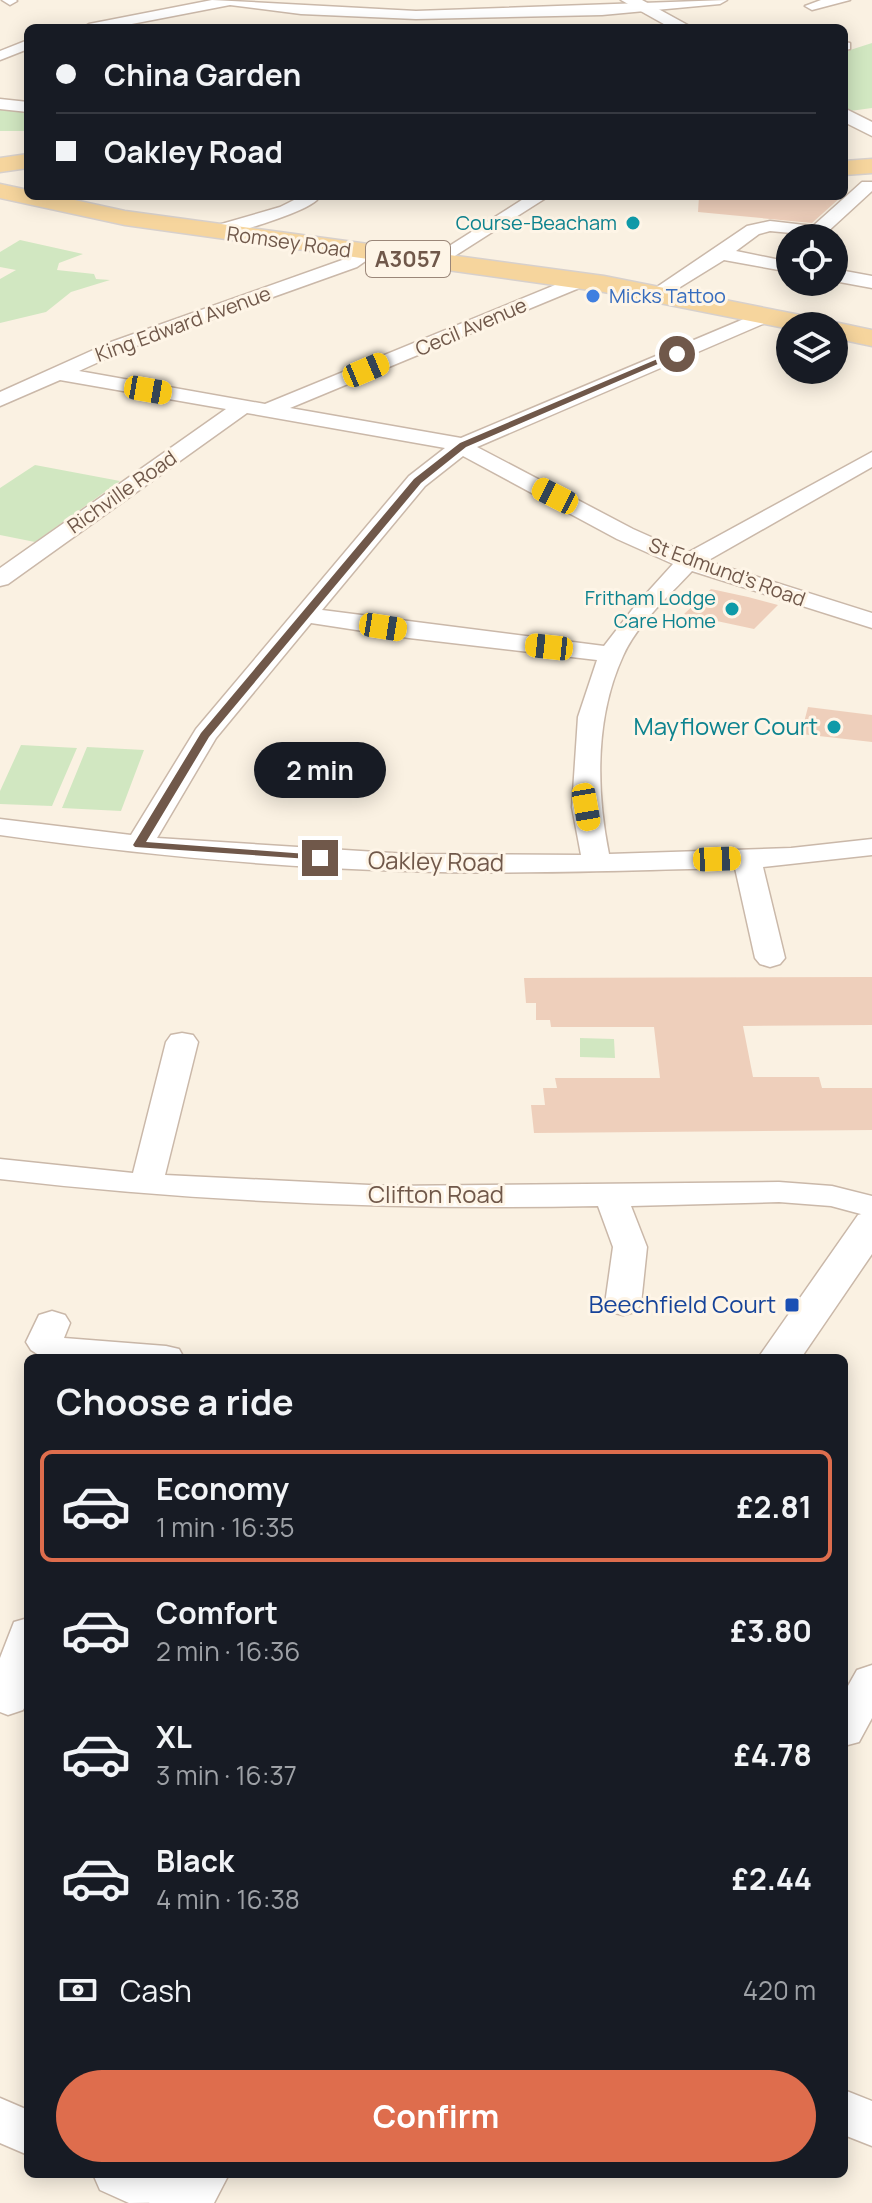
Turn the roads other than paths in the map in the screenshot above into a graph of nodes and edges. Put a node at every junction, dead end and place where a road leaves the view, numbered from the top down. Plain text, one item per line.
1 (227, 0) edge
2 (720, 0) edge
3 (843, 0) edge
4 (637, 4) edge
5 (812, 6) dead end
6 (427, 22) edge
7 (109, 24) edge
8 (676, 24) edge
9 (24, 46) edge
10 (0, 56) edge
11 (0, 104) edge
12 (24, 107) edge
13 (848, 116) edge
14 (872, 130) edge
15 (24, 162) edge
16 (0, 165) edge
17 (848, 169) edge
18 (24, 170) edge
19 (0, 173) edge
20 (870, 176) edge
21 (0, 191) edge
22 (24, 196) edge
23 (848, 199) edge
24 (41, 200) edge
25 (308, 200) dead end
26 (534, 200) edge
27 (847, 200) edge
28 (217, 231) junction
29 (368, 253) junction
30 (721, 254) junction
31 (433, 262) junction
32 (776, 264) edge
33 (848, 278) edge
34 (582, 280) junction
35 (872, 282) edge
36 (657, 293) junction
37 (765, 316) junction
38 (776, 318) edge
39 (848, 333) edge
40 (872, 338) edge
41 (54, 373) junction
42 (0, 400) edge
43 (244, 406) junction
44 (271, 409) junction
45 (463, 445) junction
46 (865, 468) edge
47 (688, 562) junction
48 (0, 579) edge
49 (305, 615) junction
50 (872, 621) edge
51 (611, 654) junction
52 (0, 827) edge
53 (139, 845) junction
54 (872, 847) edge
55 (747, 858) junction
56 (597, 864) junction
57 (770, 958) dead end
58 (182, 1042) dead end
59 (0, 1169) edge
60 (146, 1185) junction
61 (610, 1194) junction
62 (872, 1207) edge
63 (872, 1224) edge
64 (623, 1304) dead end
65 (52, 1323) dead end
66 (117, 1354) edge
67 (782, 1354) edge
68 (24, 1646) edge
69 (872, 1681) edge
70 (8, 1699) dead end
71 (848, 1723) edge
72 (848, 2114) edge
73 (0, 2120) edge
74 (872, 2124) edge
75 (24, 2131) edge
76 (127, 2178) edge
77 (197, 2178) edge
78 (180, 2203) edge

1 - 6 street
1 - 7 street
2 - 4 street
3 - 5 street
4 - 6 street
4 - 8 street
9 - 10 street
11 - 12 street
13 - 14 street
15 - 16 main road
17 - 20 main road
18 - 19 main road
20 - 23 street
21 - 22 main road, Romsey Road / A3057
24 - 28 main road, Romsey Road / A3057
25 - 28 street
26 - 31 street
27 - 30 street
28 - 29 main road, Romsey Road / A3057
29 - 31 main road, Romsey Road / A3057
29 - 41 street, King Edward Avenue
30 - 32 street
30 - 36 street
31 - 34 main road, Romsey Road / A3057
33 - 35 street
34 - 36 main road, Romsey Road / A3057
34 - 44 street, Cecil Avenue
36 - 37 main road, Romsey Road / A3057
37 - 38 main road, Romsey Road / A3057
37 - 45 street
39 - 40 main road
41 - 42 street, King Edward Avenue
41 - 43 street, St Edmund's Road
43 - 44 street, St Edmund's Road
43 - 48 street, Richville Road
44 - 45 street, St Edmund's Road
45 - 47 street, St Edmund's Road
45 - 49 street
46 - 47 street
47 - 50 street, St Edmund's Road
47 - 51 street
49 - 51 street
49 - 53 street
51 - 56 street
52 - 53 street, Oakley Road
53 - 56 street, Oakley Road
54 - 55 street, Oakley Road
55 - 56 street, Oakley Road
55 - 57 street
58 - 60 street
59 - 60 street, Clifton Road
60 - 61 street, Clifton Road
61 - 62 street, Clifton Road
61 - 64 street
63 - 67 street
65 - 66 street
68 - 70 street
69 - 71 street
72 - 74 street
73 - 75 street
76 - 78 street
77 - 78 street

